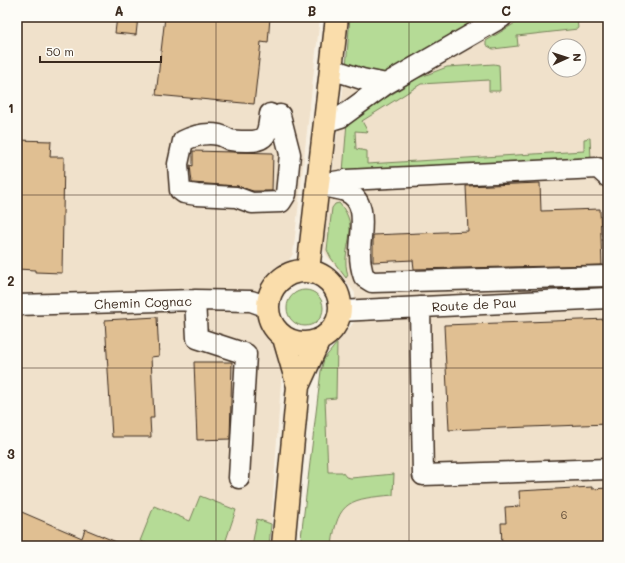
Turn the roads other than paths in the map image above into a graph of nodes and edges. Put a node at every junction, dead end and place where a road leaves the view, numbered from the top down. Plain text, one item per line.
1 (337, 17) edge
2 (502, 17) edge
3 (331, 69) junction
4 (386, 84) junction
5 (325, 122) junction
6 (183, 141) joint
7 (608, 176) edge
8 (317, 185) junction
9 (308, 271) junction
10 (608, 276) edge
11 (608, 298) edge
12 (195, 300) junction
13 (17, 305) edge
14 (268, 307) junction
15 (420, 307) junction
16 (340, 311) junction
17 (284, 338) junction
18 (319, 340) junction
19 (298, 386) junction
20 (608, 469) edge
21 (239, 478) dead end
22 (283, 546) edge

1 - 3 main road
2 - 4 street
3 - 4 street
3 - 5 main road
4 - 5 street
5 - 8 main road
6 - 6 street
7 - 8 street
8 - 9 main road
8 - 10 street
9 - 14 main road
9 - 16 main road
11 - 15 street, Route de Pau
12 - 13 street, Chemin Cognac
12 - 14 street, Chemin Cognac
12 - 21 street
14 - 17 main road
15 - 16 street, Route de Pau
15 - 20 street
16 - 18 main road
17 - 18 main road
17 - 19 main road
18 - 19 main road
19 - 22 main road

